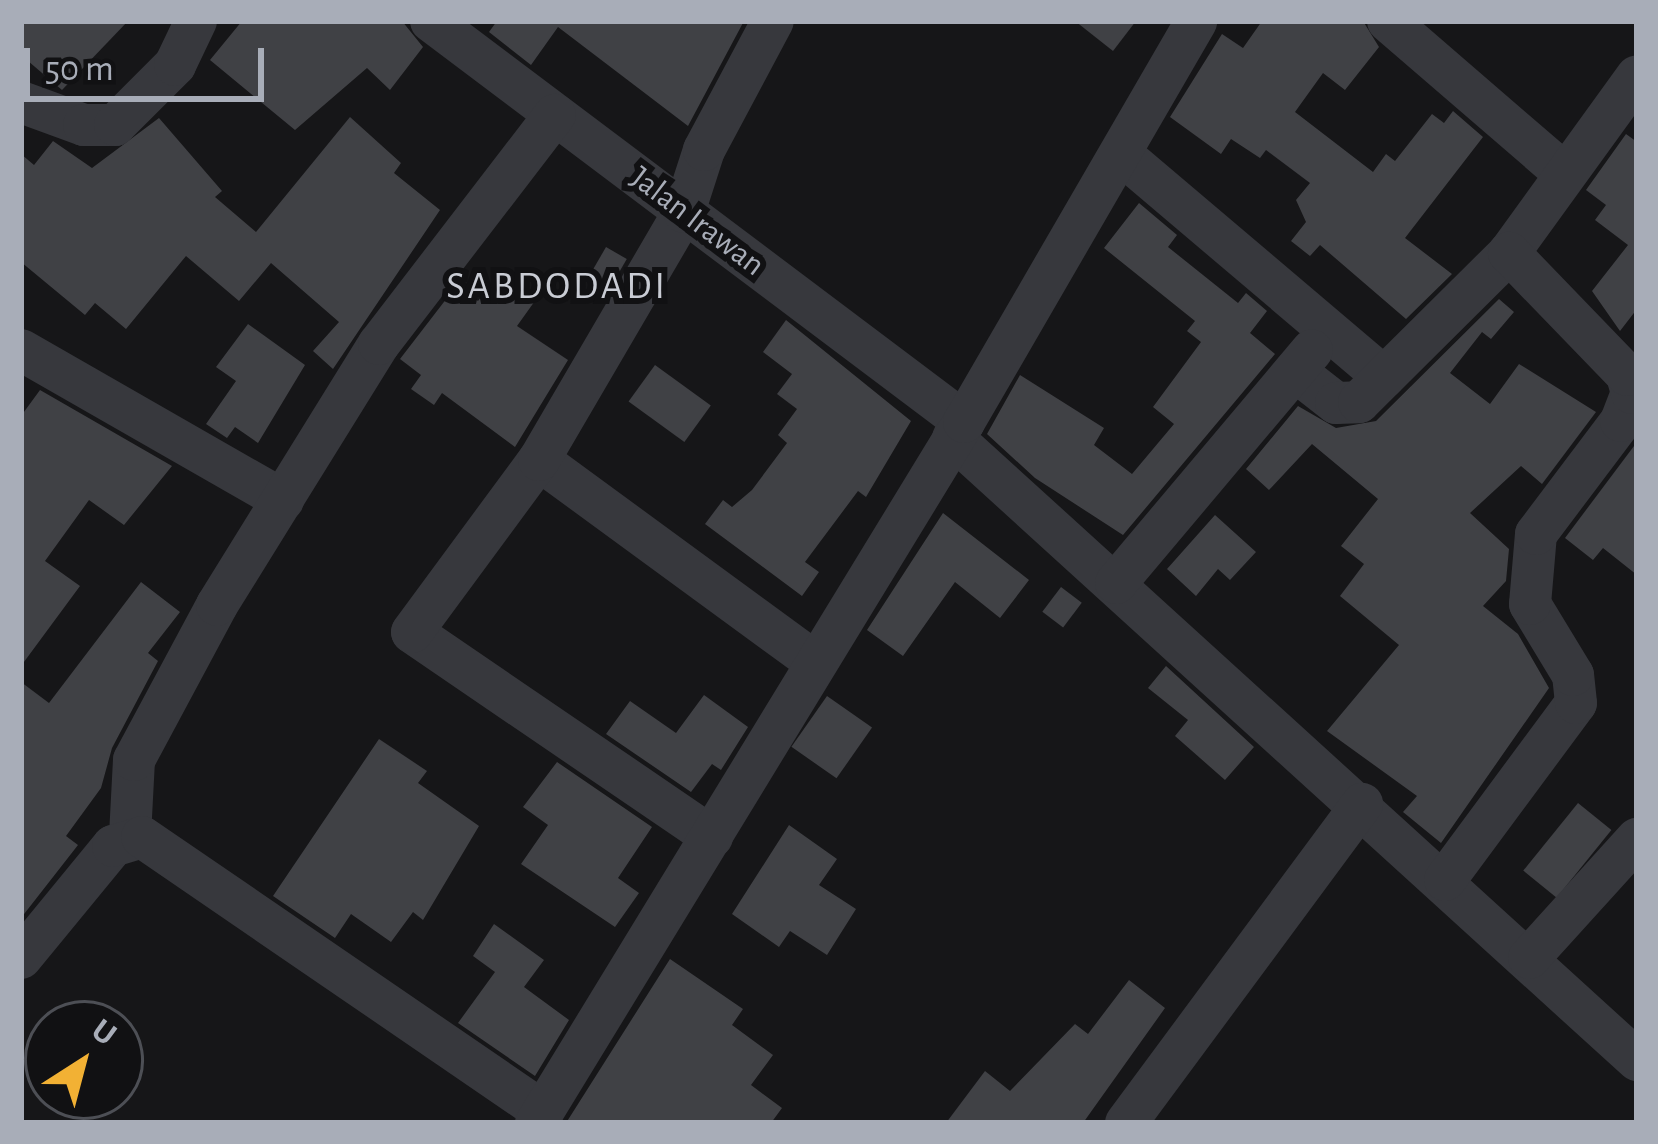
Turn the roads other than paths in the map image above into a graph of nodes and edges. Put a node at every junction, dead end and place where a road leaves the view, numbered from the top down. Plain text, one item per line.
1 (196, 21) edge
2 (431, 21) edge
3 (773, 21) edge
4 (1196, 21) edge
5 (1388, 21) edge
6 (1637, 76) edge
7 (23, 94) edge
8 (555, 115) junction
9 (1121, 154) junction
10 (1564, 173) junction
11 (684, 212) junction
12 (1509, 253) junction
13 (1328, 331) junction
14 (21, 350) edge
15 (1295, 371) junction
16 (1384, 377) junction
17 (958, 430) junction
18 (539, 460) junction
19 (283, 500) junction
20 (1116, 583) junction
21 (814, 661) junction
22 (1362, 804) junction
23 (130, 836) junction
24 (712, 838) junction
25 (1637, 839) edge
26 (1445, 880) junction
27 (21, 958) edge
28 (1529, 958) junction
29 (1637, 1060) edge
30 (540, 1118) edge
31 (1126, 1123) edge

1 - 7 street
2 - 8 street, Jalan Irawan
3 - 11 street
4 - 9 street
5 - 10 street
6 - 10 street
8 - 11 street, Jalan Irawan
8 - 19 street
9 - 13 street
9 - 17 street
10 - 12 street
11 - 17 street, Jalan Irawan
11 - 18 street
12 - 16 street
12 - 26 street
13 - 15 street
13 - 16 street
14 - 19 street
15 - 16 street
15 - 20 street
17 - 20 street, Jalan Irawan
17 - 21 street
18 - 21 street
18 - 24 street
19 - 23 street
20 - 22 street, Jalan Irawan
21 - 24 street
22 - 26 street, Jalan Irawan
22 - 31 street
23 - 27 street
23 - 30 street
24 - 30 street
25 - 28 street
26 - 28 street, Jalan Irawan
28 - 29 street, Jalan Irawan

